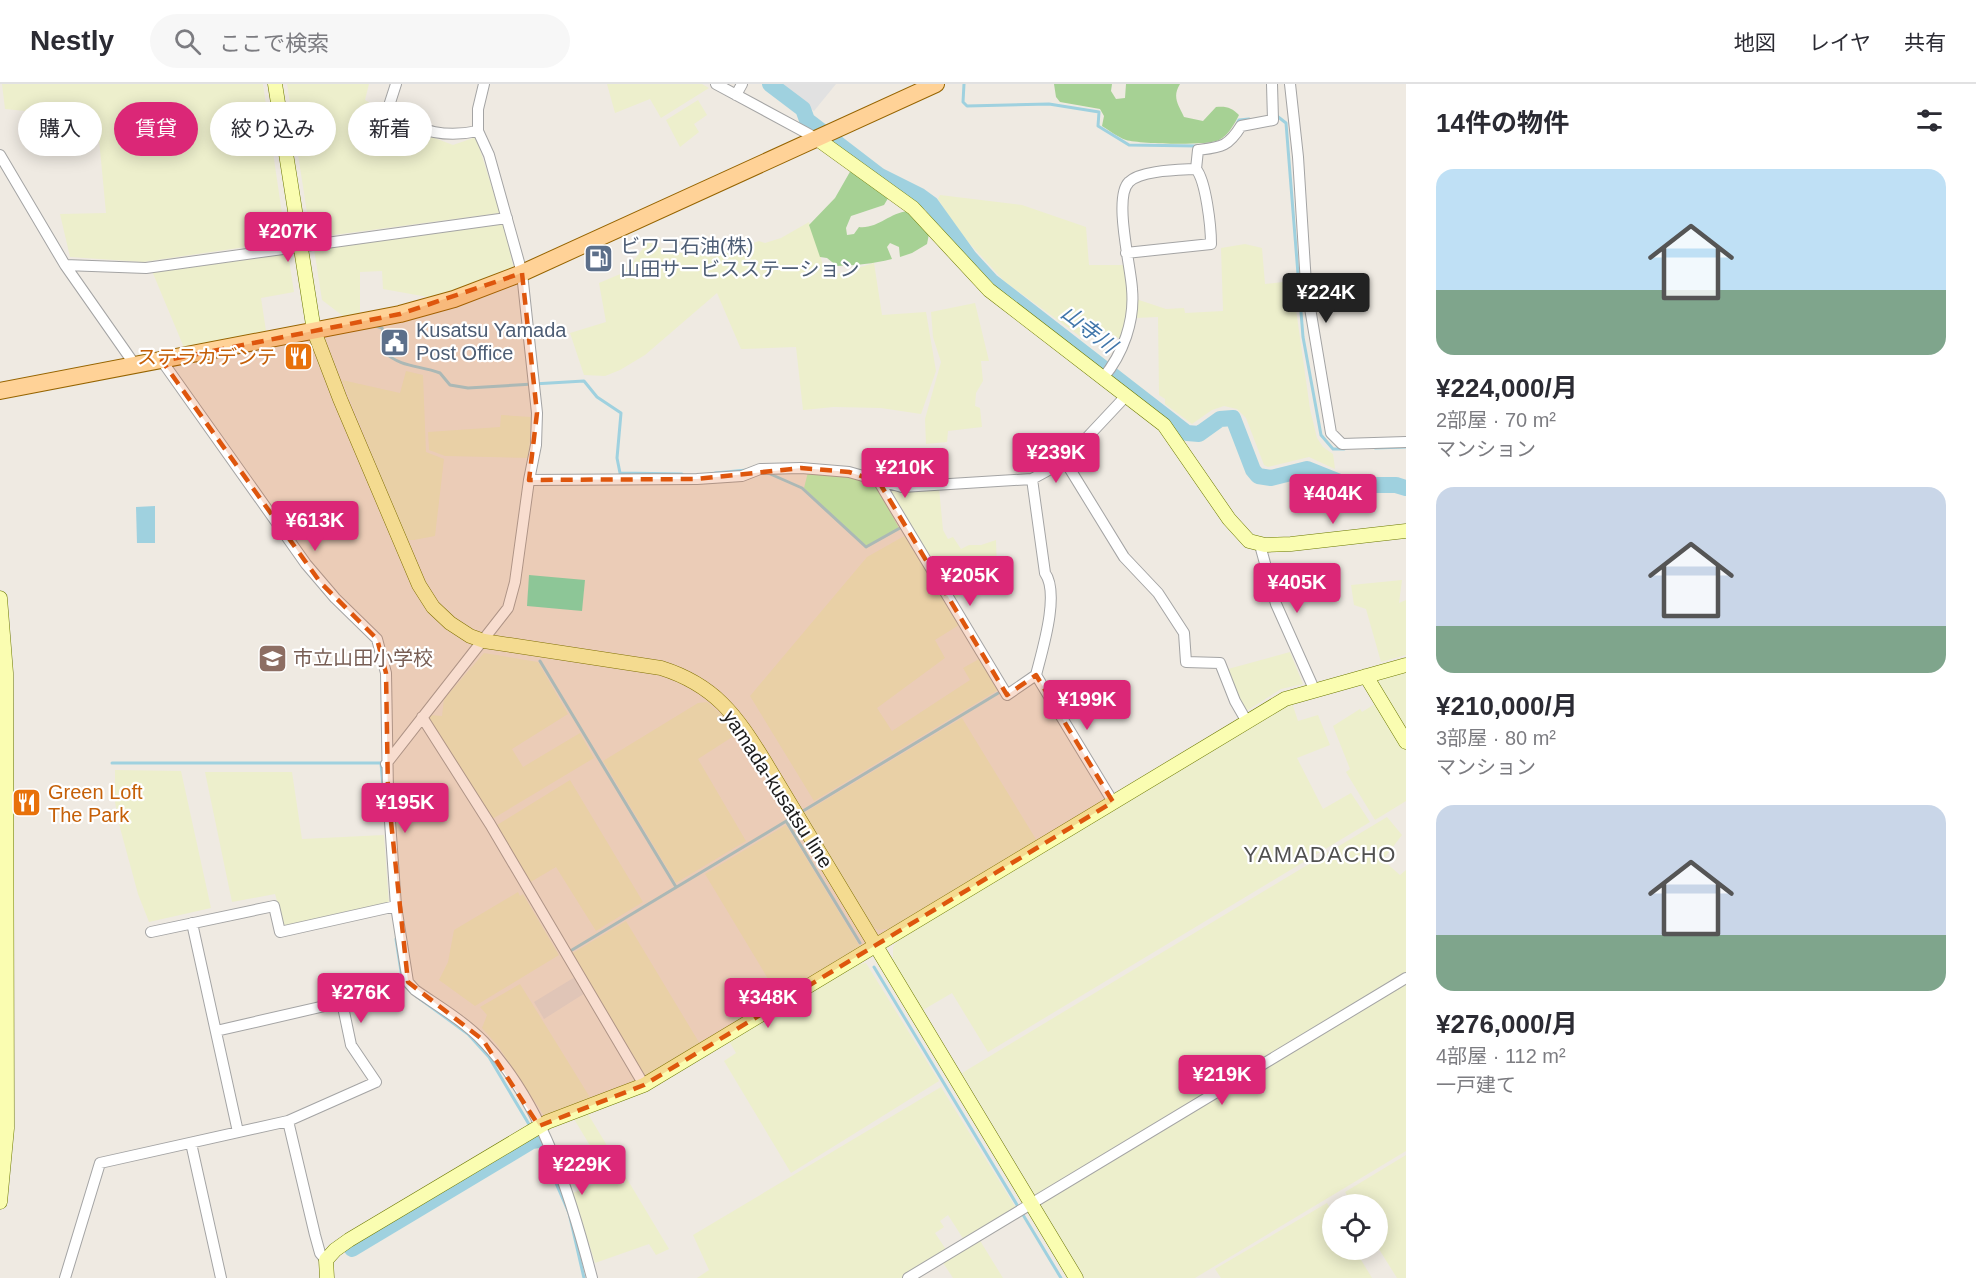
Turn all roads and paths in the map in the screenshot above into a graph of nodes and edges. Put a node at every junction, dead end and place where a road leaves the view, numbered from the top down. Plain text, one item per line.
1 (275, 84) edge
2 (396, 84) edge
3 (484, 84) edge
4 (716, 84) edge
5 (742, 84) edge
6 (936, 84) edge
7 (1272, 84) edge
8 (1290, 84) edge
9 (736, 95) junction
10 (478, 131) junction
11 (816, 138) junction
12 (0, 155) edge
13 (1196, 168) junction
14 (507, 218) junction
15 (300, 247) junction
16 (1126, 253) junction
17 (65, 265) junction
18 (522, 273) junction
19 (314, 331) junction
20 (162, 361) junction
21 (135, 365) junction
22 (1103, 378) junction
23 (0, 391) edge
24 (1125, 397) junction
25 (1406, 442) edge
26 (1065, 461) junction
27 (1032, 479) junction
28 (529, 480) junction
29 (879, 482) junction
30 (1406, 531) edge
31 (1260, 545) junction
32 (0, 598) edge
33 (484, 641) junction
34 (1406, 665) edge
35 (1036, 675) junction
36 (1366, 676) junction
37 (1314, 688) junction
38 (422, 717) junction
39 (1247, 722) junction
40 (1406, 742) edge
41 (386, 765) junction
42 (1113, 802) junction
43 (396, 906) junction
44 (192, 923) junction
45 (151, 932) dead end
46 (876, 944) junction
47 (1406, 978) edge
48 (216, 1031) junction
49 (644, 1085) junction
50 (288, 1121) junction
51 (539, 1126) junction
52 (238, 1132) junction
53 (191, 1143) junction
54 (0, 1202) edge
55 (1024, 1208) junction
56 (326, 1260) junction
57 (65, 1278) edge
58 (221, 1278) edge
59 (327, 1278) edge
60 (592, 1278) edge
61 (908, 1278) edge
62 (1076, 1278) edge

1 - 15 street, yamada-kusatsu line
2 - 10 street
3 - 10 street
4 - 9 street
5 - 9 street
6 - 11 main road
7 - 13 street
8 - 25 street
9 - 11 street
10 - 14 street
11 - 18 main road
11 - 22 street
12 - 17 street
13 - 16 street
13 - 16 street
14 - 15 street
14 - 18 street
15 - 17 street
15 - 19 street, yamada-kusatsu line
16 - 22 street
17 - 21 street
18 - 19 main road
18 - 28 street
19 - 20 main road
19 - 33 street, yamada-kusatsu line
20 - 21 main road
20 - 41 street
21 - 23 main road
22 - 24 street
24 - 26 street
24 - 31 street
26 - 27 street
26 - 39 street
27 - 29 street
27 - 35 street
28 - 29 street
28 - 33 street
29 - 35 street
30 - 31 street
31 - 37 street
32 - 54 street
33 - 38 street
33 - 46 street, yamada-kusatsu line
34 - 36 street
35 - 42 street
36 - 37 street
36 - 40 street
37 - 39 street
38 - 41 street
38 - 49 street
39 - 42 street
41 - 43 street
42 - 46 street
43 - 44 street
43 - 51 street
44 - 45 street
44 - 48 street
46 - 49 street
46 - 55 street, yamada-kusatsu line
47 - 55 street
48 - 50 street
48 - 52 street
49 - 51 street
50 - 52 street
50 - 56 street
51 - 56 street
51 - 60 street
52 - 53 street
53 - 57 street
53 - 58 street
55 - 61 street
55 - 62 street, yamada-kusatsu line
56 - 59 street

